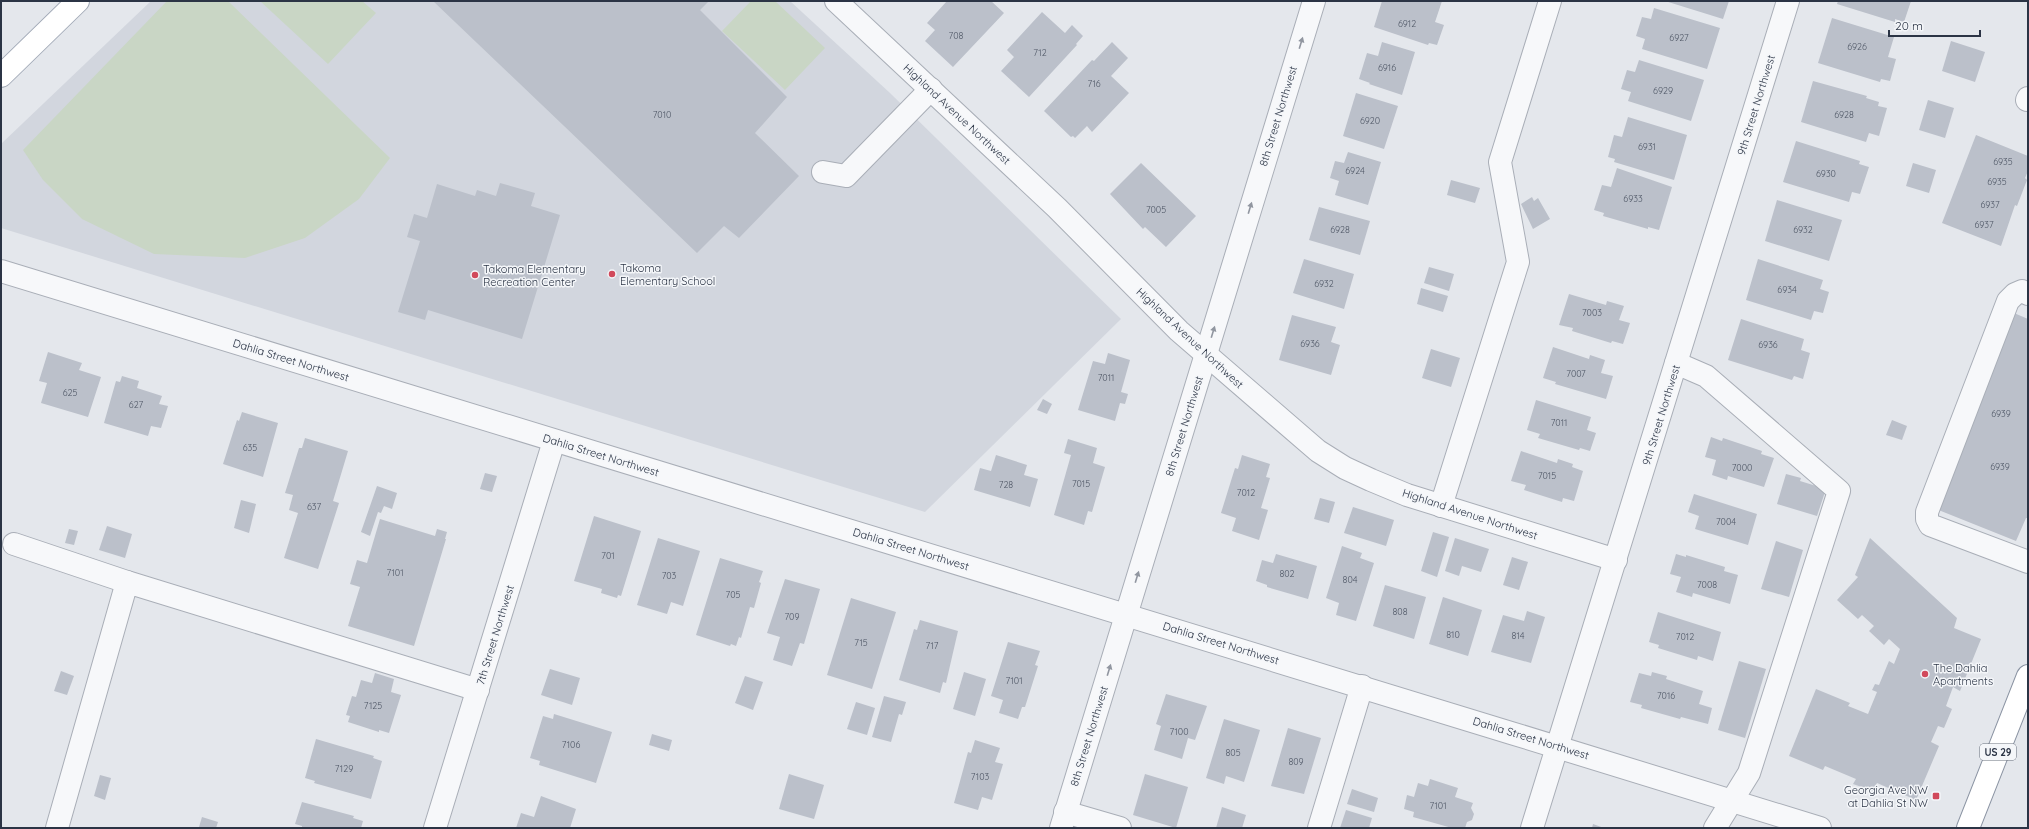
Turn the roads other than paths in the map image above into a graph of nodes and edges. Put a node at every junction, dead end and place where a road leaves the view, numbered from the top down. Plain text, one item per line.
1 (78, 1) edge
2 (836, 1) edge
3 (1314, 1) edge
4 (1550, 1) edge
5 (1788, 1) edge
6 (1, 76) edge
7 (931, 89) junction
8 (823, 172) dead end
9 (1, 271) edge
10 (2028, 294) edge
11 (1206, 355) junction
12 (1676, 364) junction
13 (554, 441) junction
14 (1441, 506) junction
15 (14, 544) dead end
16 (1616, 560) junction
17 (2028, 562) edge
18 (128, 582) junction
19 (1126, 614) junction
20 (2028, 676) edge
21 (1362, 686) junction
22 (478, 690) junction
23 (1558, 746) junction
24 (1732, 801) junction
25 (1063, 820) edge
26 (57, 828) edge
27 (435, 828) edge
28 (1120, 828) edge
29 (1319, 828) edge
30 (1532, 828) edge
31 (1715, 828) edge
32 (1820, 828) edge
33 (1968, 828) edge

1 - 6 main road
2 - 7 street, Highland Avenue Northwest
11 -> 3 street, 8th Street Northwest
4 - 14 street
5 - 12 street, 9th Street Northwest
7 - 8 street
7 - 11 street, Highland Avenue Northwest
9 - 13 street, Dahlia Street Northwest
10 - 17 street
11 - 14 street, Highland Avenue Northwest
19 -> 11 street, 8th Street Northwest
12 - 16 street, 9th Street Northwest
12 - 24 street
13 - 19 street, Dahlia Street Northwest
13 - 22 street, 7th Street Northwest
14 - 16 street, Highland Avenue Northwest
15 - 18 street
16 - 23 street, 9th Street Northwest
18 - 22 street
18 - 26 street
19 - 21 street, Dahlia Street Northwest
25 -> 19 street, 8th Street Northwest
20 - 33 main road, US 29
21 - 23 street, Dahlia Street Northwest
21 - 29 street
22 - 27 street, 7th Street Northwest
23 - 24 street, Dahlia Street Northwest
23 - 30 street, 9th Street Northwest
24 - 31 street
24 - 32 street, Dahlia Street Northwest
25 - 28 street

